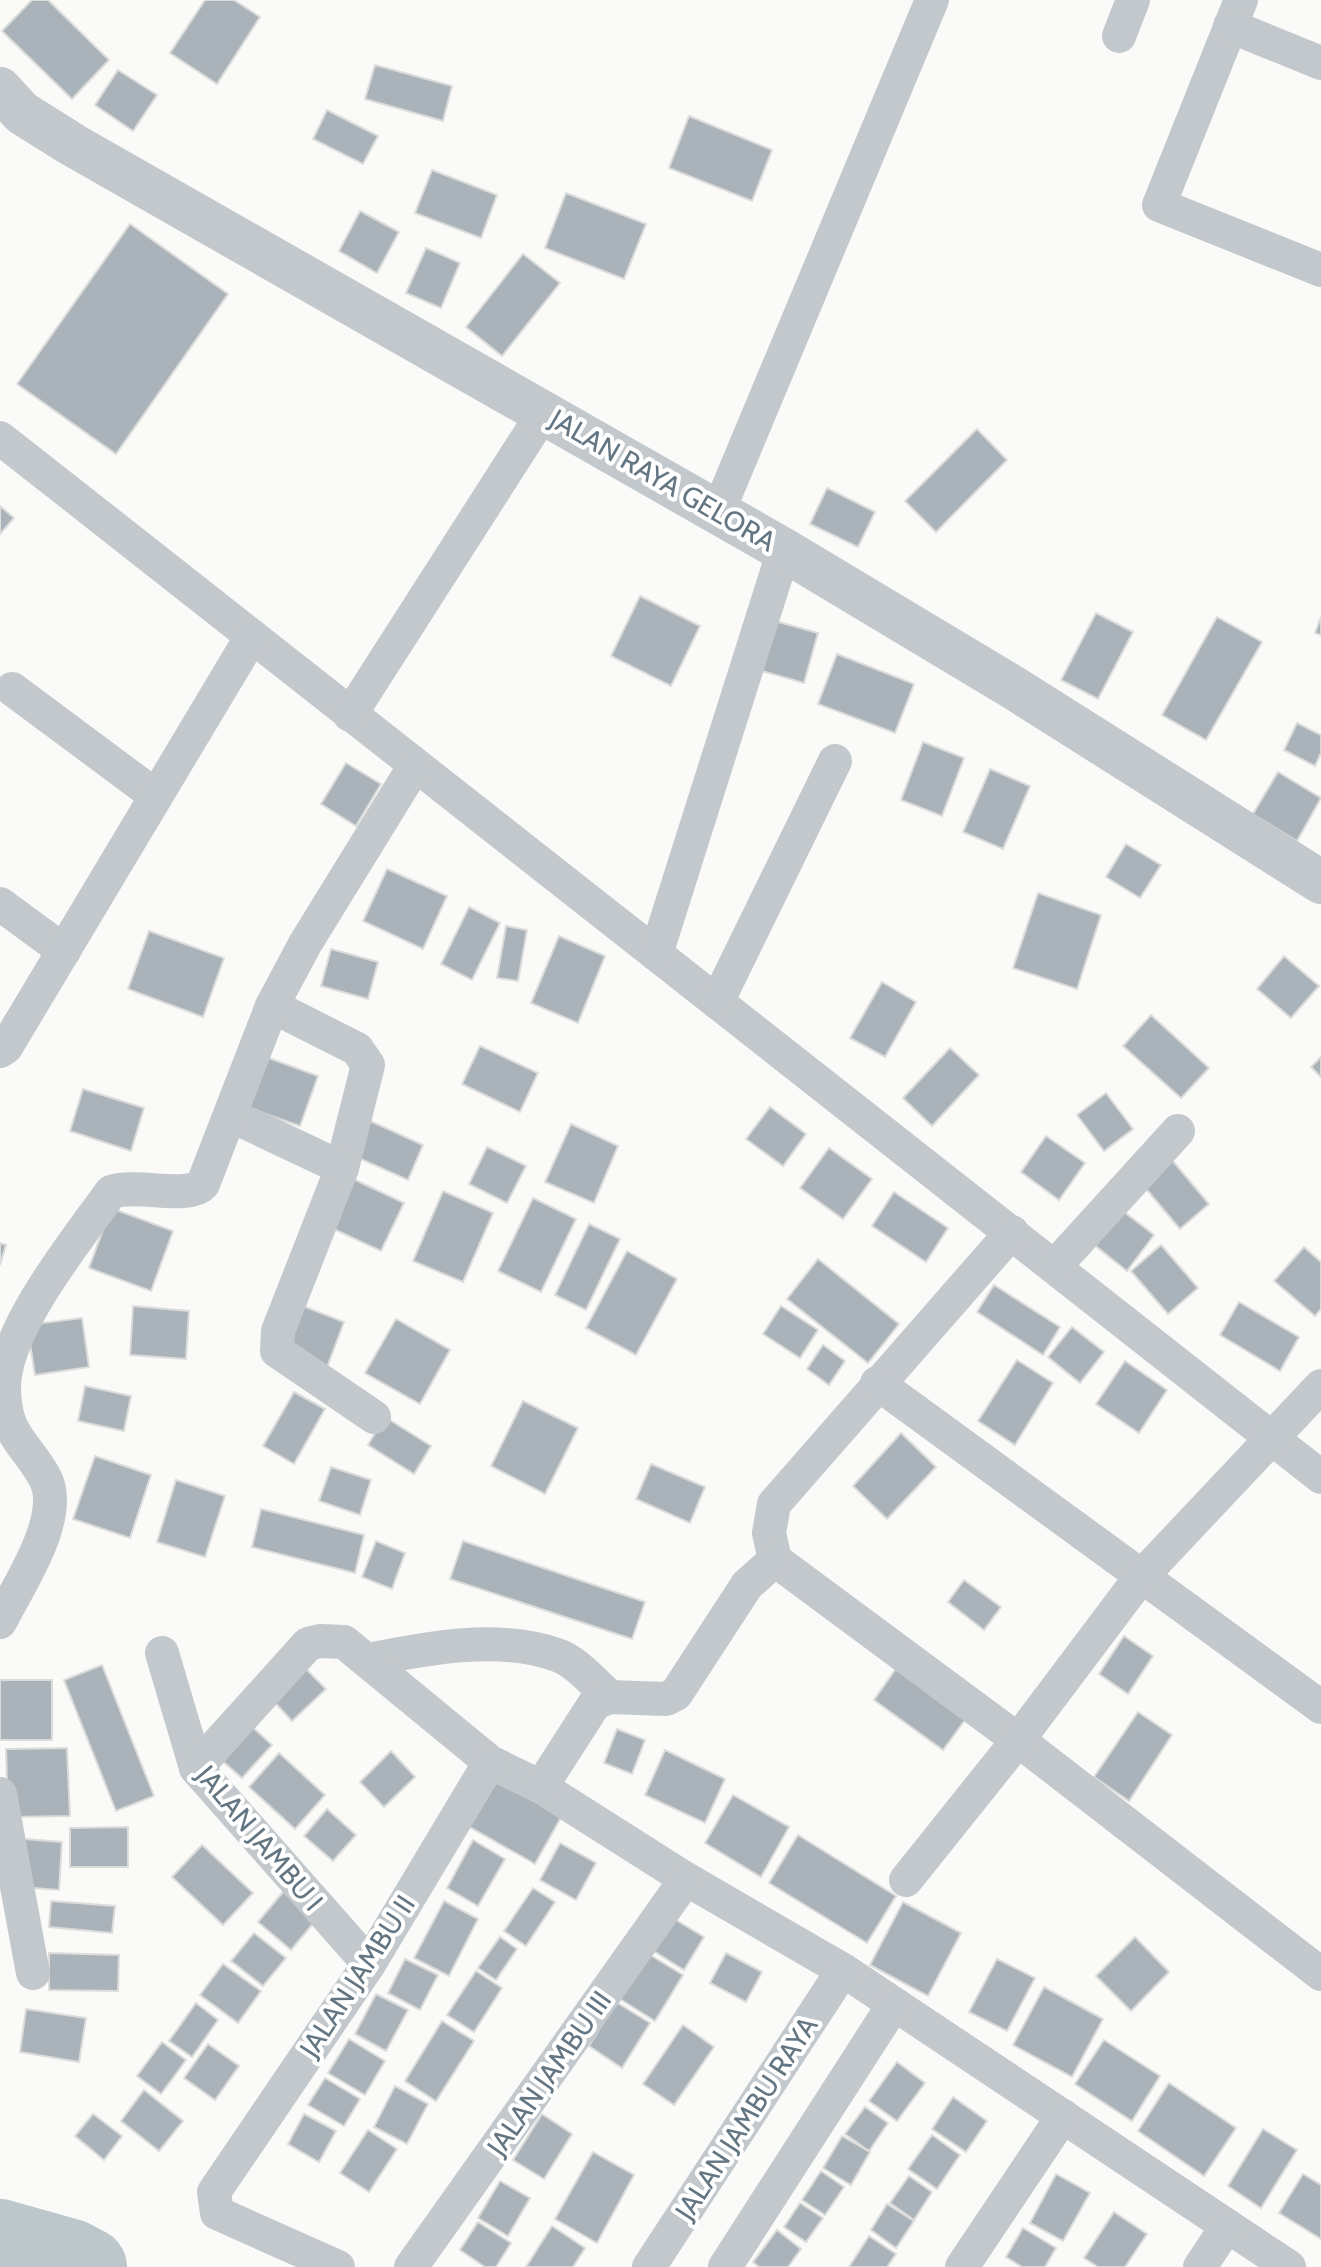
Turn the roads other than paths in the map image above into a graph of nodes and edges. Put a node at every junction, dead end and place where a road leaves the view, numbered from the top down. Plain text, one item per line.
1 (932, 0) edge
2 (1133, 0) edge
3 (1236, 13) edge
4 (1119, 36) dead end
5 (1321, 63) edge
6 (7, 108) edge
7 (1321, 270) edge
8 (544, 412) junction
9 (0, 438) edge
10 (718, 512) junction
11 (784, 550) junction
12 (252, 636) junction
13 (12, 689) dead end
14 (350, 715) junction
15 (835, 761) dead end
16 (414, 767) junction
17 (156, 796) junction
18 (1321, 882) edge
19 (0, 904) edge
20 (64, 951) junction
21 (656, 954) junction
22 (717, 1002) junction
23 (272, 1006) junction
24 (0, 1051) edge
25 (230, 1115) junction
26 (1178, 1131) dead end
27 (342, 1168) junction
28 (1012, 1232) junction
29 (1056, 1265) junction
30 (877, 1383) junction
31 (1321, 1386) edge
32 (374, 1417) dead end
33 (1272, 1439) junction
34 (1321, 1477) edge
35 (775, 1560) junction
36 (1140, 1578) junction
37 (0, 1622) edge
38 (162, 1653) dead end
39 (368, 1660) junction
40 (610, 1697) junction
41 (1321, 1707) edge
42 (1018, 1740) junction
43 (490, 1762) junction
44 (196, 1768) junction
45 (541, 1787) junction
46 (0, 1794) edge
47 (686, 1879) junction
48 (906, 1880) dead end
49 (369, 1964) junction
50 (843, 1970) junction
51 (33, 1973) dead end
52 (1321, 1974) edge
53 (894, 2004) junction
54 (1063, 2116) junction
55 (1227, 2226) junction
56 (338, 2267) edge
57 (411, 2267) edge
58 (649, 2267) edge
59 (725, 2267) edge
60 (962, 2267) edge
61 (1200, 2267) edge
62 (1289, 2267) edge

1 - 10 street
2 - 4 street
3 - 5 street
3 - 7 street
6 - 8 street, JALAN RAYA GELORA
8 - 10 street, JALAN RAYA GELORA
8 - 14 street
9 - 12 street
10 - 11 street, JALAN RAYA GELORA
11 - 18 street, JALAN RAYA GELORA
11 - 21 street
12 - 14 street
12 - 17 street
13 - 17 street
14 - 16 street
15 - 22 street
16 - 21 street
16 - 23 street
17 - 20 street
19 - 20 street
20 - 24 street
21 - 22 street
22 - 28 street
23 - 25 street
23 - 27 street
25 - 27 street
25 - 37 street
26 - 29 street
27 - 32 street
28 - 29 street
28 - 30 street
29 - 33 street
30 - 35 street
30 - 36 street
31 - 33 street
33 - 34 street
33 - 36 street
35 - 40 street
35 - 42 street
36 - 41 street
36 - 42 street
38 - 44 street, JALAN JAMBU I
39 - 40 street
39 - 43 street
39 - 44 street
40 - 45 street
42 - 48 street
42 - 52 street
43 - 45 street
43 - 49 street, JALAN JAMBU II
44 - 49 street, JALAN JAMBU I
45 - 47 street
46 - 51 street
47 - 50 street
47 - 57 street, JALAN JAMBU III
49 - 56 street, JALAN JAMBU II
50 - 53 street
50 - 58 street, JALAN JAMBU RAYA
53 - 54 street
53 - 59 street
54 - 55 street
54 - 60 street
55 - 61 street
55 - 62 street

